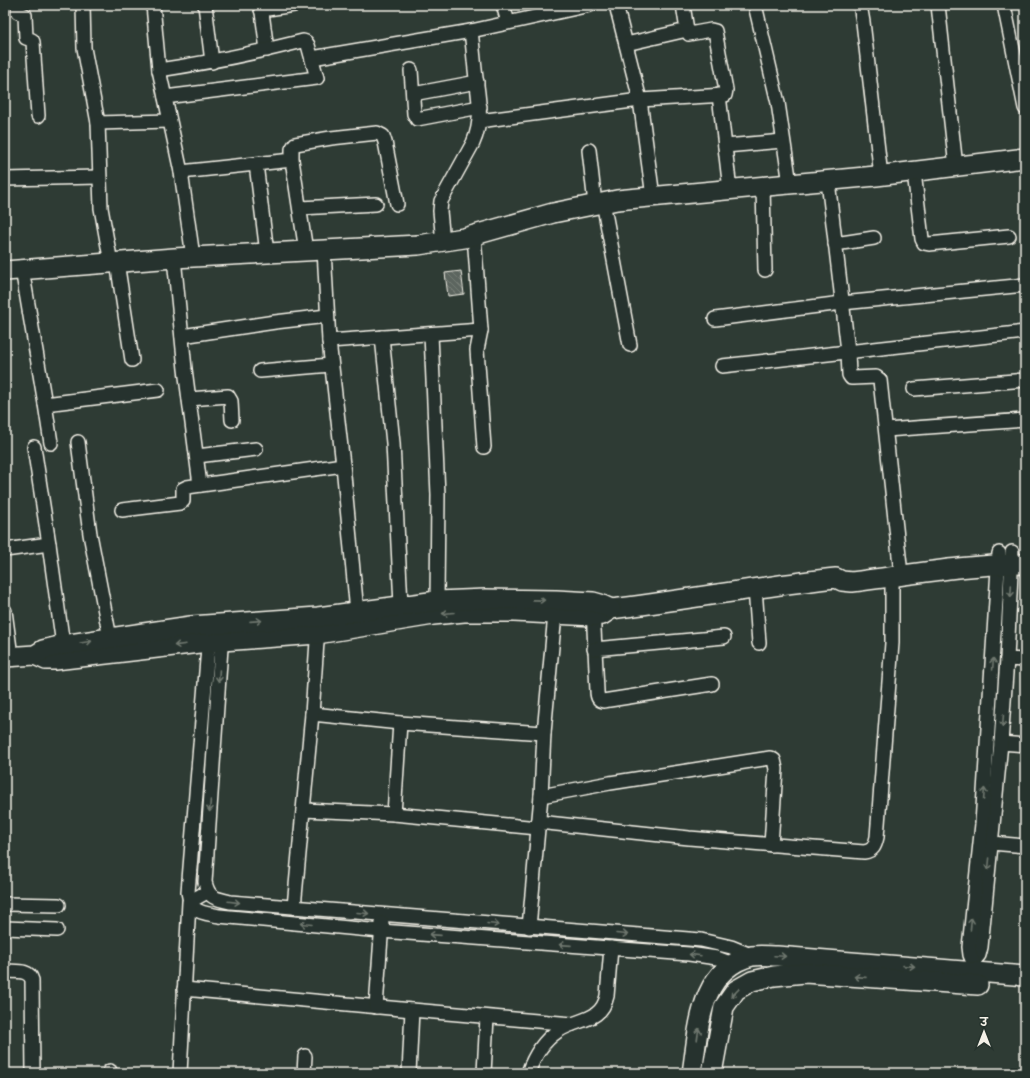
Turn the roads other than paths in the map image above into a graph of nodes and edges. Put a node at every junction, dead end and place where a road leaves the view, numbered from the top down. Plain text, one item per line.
1 (18, 5) edge
2 (83, 5) edge
3 (153, 5) edge
4 (205, 5) edge
5 (294, 5) edge
6 (503, 5) edge
7 (616, 5) edge
8 (683, 5) edge
9 (755, 5) edge
10 (860, 5) edge
11 (938, 5) edge
12 (1004, 5) edge
13 (582, 6) edge
14 (261, 8) edge
15 (508, 22) junction
16 (687, 30) junction
17 (471, 31) junction
18 (626, 44) junction
19 (267, 50) junction
20 (312, 58) junction
21 (212, 62) junction
22 (159, 70) junction
23 (411, 70) dead end
24 (477, 82) junction
25 (413, 94) junction
26 (720, 95) junction
27 (164, 97) junction
28 (640, 100) junction
29 (480, 107) junction
30 (1025, 108) edge
31 (38, 116) dead end
32 (169, 121) junction
33 (480, 121) junction
34 (98, 123) junction
35 (784, 141) junction
36 (725, 146) junction
37 (589, 150) dead end
38 (1025, 158) edge
39 (292, 160) junction
40 (256, 164) junction
41 (956, 167) junction
42 (181, 172) junction
43 (914, 172) junction
44 (881, 176) junction
45 (99, 177) junction
46 (5, 179) edge
47 (828, 181) junction
48 (790, 184) junction
49 (763, 187) junction
50 (730, 190) junction
51 (653, 197) junction
52 (599, 203) junction
53 (376, 204) dead end
54 (396, 204) dead end
55 (300, 208) junction
56 (474, 235) junction
57 (1009, 236) dead end
58 (874, 238) dead end
59 (443, 242) junction
60 (835, 244) junction
61 (315, 251) junction
62 (267, 253) junction
63 (193, 257) junction
64 (174, 258) junction
65 (114, 262) junction
66 (14, 270) edge
67 (765, 270) dead end
68 (1025, 285) edge
69 (842, 303) junction
70 (327, 316) junction
71 (715, 319) dead end
72 (481, 330) junction
73 (1025, 332) edge
74 (431, 334) junction
75 (182, 336) junction
76 (382, 337) junction
77 (329, 341) junction
78 (630, 345) dead end
79 (848, 351) junction
80 (132, 360) dead end
81 (331, 365) junction
82 (722, 366) dead end
83 (260, 371) dead end
84 (1025, 380) edge
85 (914, 389) dead end
86 (158, 390) dead end
87 (189, 399) junction
88 (45, 404) junction
89 (232, 420) dead end
90 (1025, 420) edge
91 (886, 430) junction
92 (78, 442) dead end
93 (51, 443) dead end
94 (34, 447) dead end
95 (484, 447) dead end
96 (256, 449) dead end
97 (197, 456) junction
98 (343, 465) junction
99 (200, 485) junction
100 (122, 510) dead end
101 (49, 544) junction
102 (5, 550) edge
103 (1012, 558) edge
104 (896, 571) junction
105 (755, 588) junction
106 (437, 601) junction
107 (401, 605) junction
108 (486, 605) junction
109 (515, 606) junction
110 (593, 609) junction
111 (5, 611) edge
112 (357, 612) junction
113 (555, 614) junction
114 (318, 625) junction
115 (216, 633) junction
116 (724, 637) dead end
117 (110, 638) junction
118 (759, 643) dead end
119 (62, 645) junction
120 (594, 649) junction
121 (35, 655) junction
122 (8, 657) edge
123 (1007, 659) junction
124 (1025, 660) edge
125 (712, 684) dead end
126 (312, 714) junction
127 (400, 723) junction
128 (544, 733) junction
129 (1001, 743) junction
130 (1025, 746) edge
131 (541, 796) junction
132 (303, 810) junction
133 (394, 814) junction
134 (538, 825) junction
135 (991, 843) junction
136 (771, 845) junction
137 (1025, 846) edge
138 (207, 892) junction
139 (189, 902) junction
140 (5, 904) edge
141 (60, 905) dead end
142 (294, 908) junction
143 (383, 915) junction
144 (529, 927) junction
145 (5, 928) edge
146 (57, 930) dead end
147 (381, 931) junction
148 (611, 948) junction
149 (753, 956) junction
150 (733, 964) junction
151 (5, 971) edge
152 (972, 973) junction
153 (1025, 976) edge
154 (184, 989) junction
155 (1025, 989) edge
156 (376, 1007) junction
157 (412, 1010) junction
158 (487, 1017) junction
159 (572, 1024) junction
160 (305, 1056) dead end
161 (33, 1073) edge
162 (180, 1073) edge
163 (304, 1073) edge
164 (316, 1073) edge
165 (409, 1073) edge
166 (484, 1073) edge
167 (528, 1073) edge
168 (692, 1073) edge
169 (712, 1073) edge

1 - 31 street
2 - 34 street
3 - 22 street
4 - 21 street
5 - 14 street
6 - 15 street
7 - 18 street
8 - 16 street
9 - 35 street
10 - 44 street
11 - 41 street
12 - 30 street
13 - 15 street
14 - 19 street
15 - 17 street
16 - 18 street
16 - 26 street
17 - 20 street
17 - 24 street
18 - 28 street
19 - 20 street
19 - 21 street
20 - 27 street
21 - 22 street
22 - 27 street
23 - 25 street
24 - 25 street
24 - 29 street
25 - 29 street
26 - 28 street
26 - 36 street
27 - 32 street
28 - 33 street
28 - 51 street
29 - 33 street
32 - 34 street
32 - 42 street
33 - 59 street
34 - 45 street
35 - 36 street
35 - 48 street
36 - 50 street
37 - 52 street
38 - 41 street
39 - 40 street
39 - 54 street
39 - 55 street
40 - 42 street
40 - 62 street
41 - 43 street
42 - 63 street
43 - 44 street
43 - 57 street
44 - 47 street
45 - 46 street
45 - 65 street
47 - 48 street
47 - 60 street
48 - 49 street
49 - 50 street
49 - 67 street
50 - 51 street
51 - 52 street
52 - 56 street
52 - 78 street
53 - 55 street
55 - 61 street
56 - 59 street
56 - 72 street
58 - 60 street
59 - 61 street
60 - 69 street
61 - 62 street
61 - 70 street
62 - 63 street
63 - 64 street
64 - 65 street
64 - 75 street
65 - 66 street
65 - 80 street
66 - 88 street
68 - 69 street
69 - 71 street
69 - 79 street
70 - 75 street
70 - 77 street
72 - 74 street
72 - 95 street
73 - 79 street
74 - 76 street
74 - 106 street
75 - 87 street
76 - 77 street
76 - 107 street
77 - 81 street
79 - 82 street
79 - 91 street
81 - 83 street
81 - 98 street
84 - 85 street
86 - 88 street
87 - 89 street
87 - 97 street
88 - 93 street
90 - 91 street
91 - 104 street
92 - 117 street
94 - 101 street
96 - 97 street
97 - 99 street
98 - 99 street
98 - 112 street
99 - 100 street
101 - 102 street
101 - 119 street
103 - 104 street
103 -> 123 street
152 -> 103 street
104 - 105 street
104 - 136 street
105 - 110 street
105 - 118 street
106 - 107 street
106 - 108 street
107 - 112 street
108 - 109 street
108 -> 114 street
109 -> 110 street
109 - 113 street
110 - 113 street
110 - 120 street
111 - 122 street
112 - 114 street
113 - 128 street
114 - 115 street
114 - 126 street
115 - 117 street
115 -> 121 street
115 -> 138 street
115 - 139 street
116 - 120 street
119 -> 117 street
119 - 121 street
120 - 125 street
121 - 122 street
123 - 124 street
123 -> 129 street
126 - 127 street
126 - 132 street
127 - 128 street
127 - 133 street
128 - 131 street
129 - 130 street
129 - 135 street
131 - 134 street
131 - 136 street
132 - 133 street
132 - 142 street
133 - 134 street
134 - 136 street
134 - 144 street
135 - 137 street
135 -> 152 street
138 - 139 street
138 -> 142 street
147 -> 139 street
139 - 154 street
140 - 141 street
142 -> 143 street
143 -> 144 street
143 - 147 street
144 -> 149 street
145 - 146 street
148 -> 147 street
147 - 156 street
150 -> 148 street
148 - 159 street
149 - 150 street
149 -> 152 street
168 -> 150 street
151 - 161 street
152 - 153 street
152 - 155 street
152 -> 169 street
154 - 156 street
154 - 162 street
156 - 157 street
157 - 158 street
157 - 165 street
158 - 159 street
158 - 166 street
159 - 167 street
160 - 163 street
163 - 164 street

